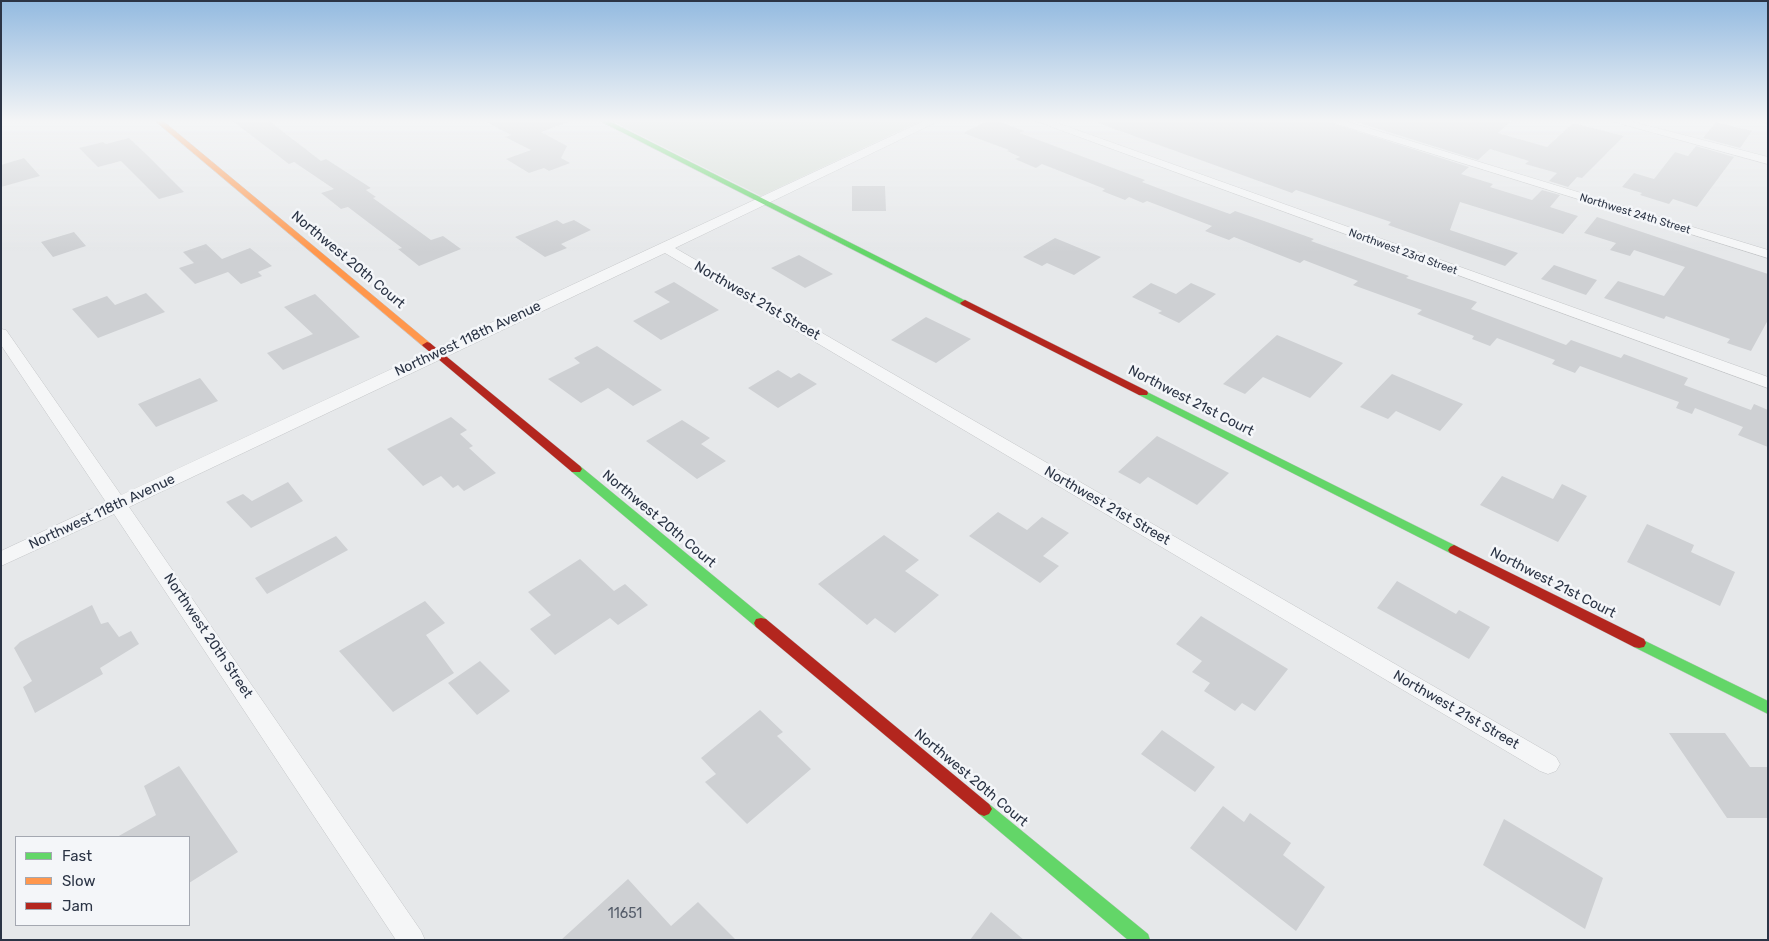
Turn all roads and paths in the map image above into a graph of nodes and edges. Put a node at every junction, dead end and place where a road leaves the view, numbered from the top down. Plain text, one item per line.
1 (210, 164) edge
2 (687, 164) edge
3 (843, 164) edge
4 (1160, 164) edge
5 (1473, 164) edge
6 (762, 202) junction
7 (665, 247) junction
8 (1768, 254) edge
9 (1, 333) edge
10 (436, 353) junction
11 (1768, 383) edge
12 (119, 504) junction
13 (1, 559) edge
14 (1768, 708) edge
15 (1548, 764) dead end
16 (412, 940) edge
17 (1142, 940) edge

1 - 10 street, Northwest 20th Court
2 - 6 street, Northwest 21st Court
3 - 6 street, Northwest 118th Avenue
4 - 11 street, Northwest 23rd Street
5 - 8 street, Northwest 24th Street
6 - 7 street, Northwest 118th Avenue
6 - 14 street, Northwest 21st Court
7 - 10 street, Northwest 118th Avenue
7 - 15 street, Northwest 21st Street
9 - 12 street, Northwest 20th Street
10 - 12 street, Northwest 118th Avenue
10 - 17 street, Northwest 20th Court
12 - 13 street, Northwest 118th Avenue
12 - 16 street, Northwest 20th Street

